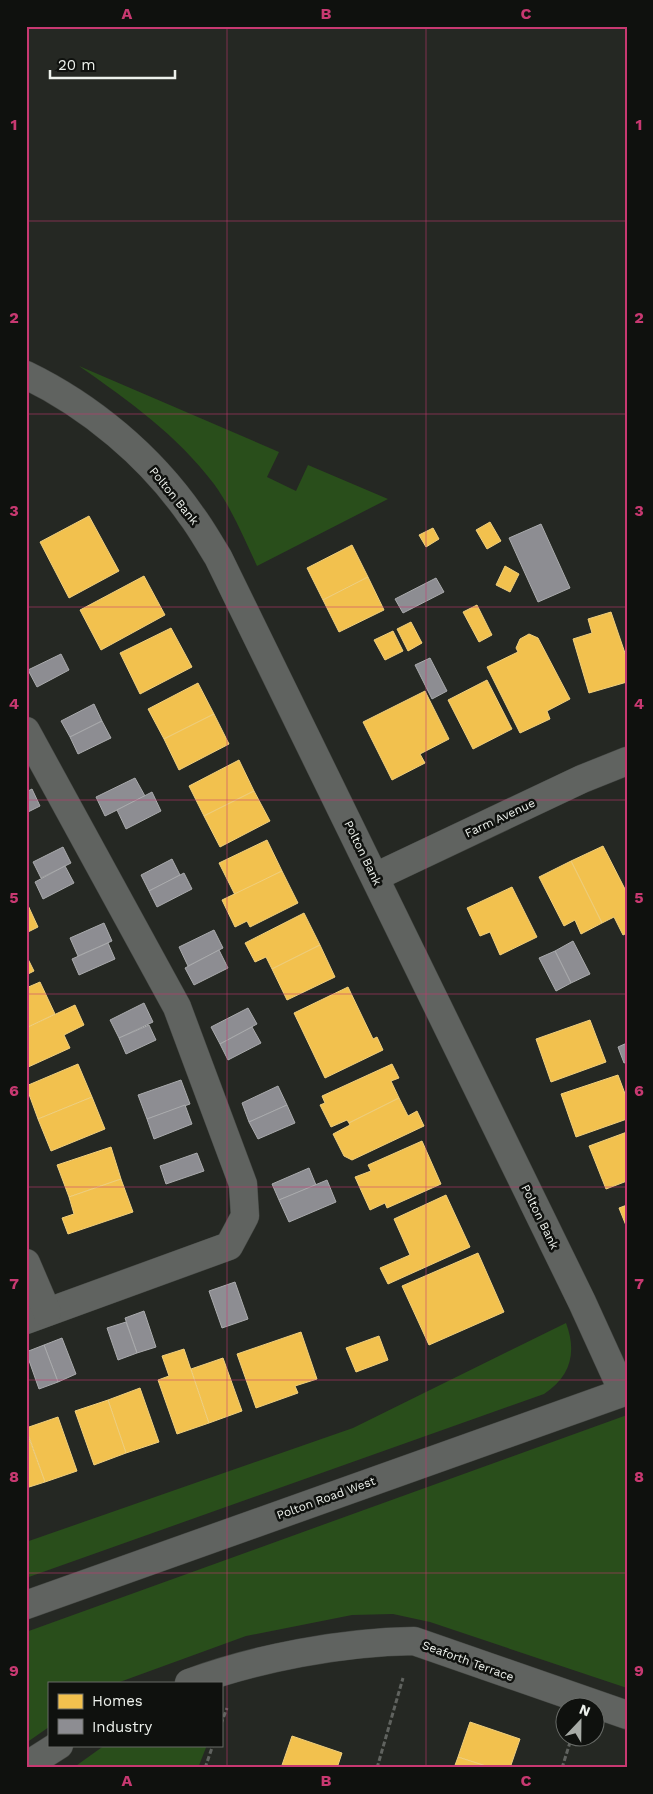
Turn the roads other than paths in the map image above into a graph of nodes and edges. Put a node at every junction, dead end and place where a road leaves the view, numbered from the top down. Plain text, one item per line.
1 (26, 375) edge
2 (26, 730) edge
3 (627, 760) edge
4 (375, 877) junction
5 (26, 1262) edge
6 (37, 1316) edge
7 (625, 1391) edge
8 (26, 1605) edge
9 (192, 1682) edge
10 (627, 1715) edge
11 (56, 1746) edge
12 (26, 1766) edge

1 - 4 street, Polton Bank
2 - 6 street
3 - 4 street, Farm Avenue
4 - 7 street, Polton Bank
5 - 6 street
7 - 8 street, Polton Road West
9 - 10 street, Seaforth Terrace
11 - 12 street

